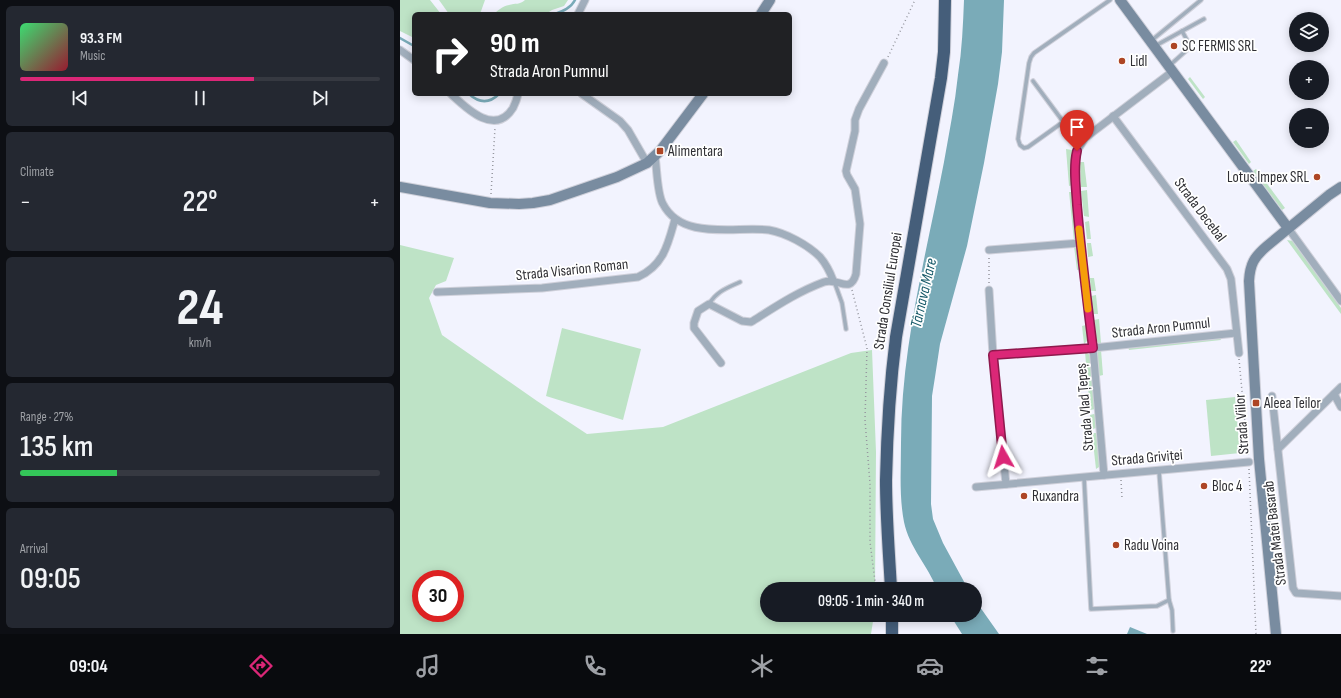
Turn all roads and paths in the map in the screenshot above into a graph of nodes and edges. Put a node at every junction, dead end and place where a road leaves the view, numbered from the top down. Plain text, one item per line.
1 (585, 0) edge
2 (770, 0) edge
3 (915, 0) edge
4 (945, 0) edge
5 (1110, 0) edge
6 (1120, 0) edge
7 (1200, 0) edge
8 (579, 12) edge
9 (762, 12) edge
10 (1204, 19) dead end
11 (1182, 31) junction
12 (1153, 44) junction
13 (400, 50) edge
14 (412, 59) edge
15 (884, 63) joint
16 (1171, 69) junction
17 (1033, 81) dead end
18 (453, 96) edge
19 (517, 96) edge
20 (585, 96) edge
21 (701, 96) edge
22 (1112, 116) junction
23 (496, 120) junction
24 (1063, 122) junction
25 (1081, 143) junction
26 (655, 156) junction
27 (647, 163) junction
28 (400, 187) edge
29 (1341, 187) edge
30 (490, 203) junction
31 (675, 219) junction
32 (1288, 228) junction
33 (1080, 244) junction
34 (989, 250) joint
35 (834, 280) junction
36 (740, 282) dead end
37 (850, 284) junction
38 (989, 290) joint
39 (437, 292) dead end
40 (1341, 301) edge
41 (709, 304) junction
42 (846, 330) dead end
43 (1236, 333) junction
44 (1093, 348) junction
45 (1239, 354) joint
46 (993, 355) junction
47 (721, 363) dead end
48 (1341, 387) edge
49 (1334, 394) junction
50 (1272, 396) dead end
51 (1341, 407) edge
52 (1278, 449) junction
53 (1249, 462) junction
54 (1159, 470) junction
55 (1120, 474) junction
56 (1104, 475) junction
57 (1084, 477) junction
58 (1006, 484) junction
59 (976, 487) dead end
60 (1122, 498) dead end
61 (875, 582) edge
62 (891, 582) edge
63 (1341, 596) edge
64 (1169, 600) junction
65 (892, 622) edge
66 (1173, 631) dead end
67 (892, 634) edge
68 (1256, 634) edge
69 (1276, 634) edge

1 - 8 street
2 - 9 street
3 - 15 path
4 - 62 highway, Strada Consiliul Europei
5 - 24 lane
6 - 12 street
7 - 12 lane
10 - 11 lane
11 - 12 lane
11 - 16 lane
12 - 16 street
13 - 14 street
15 - 37 street
16 - 22 street
16 - 32 street
17 - 24 lane
18 - 23 street
19 - 23 street
20 - 27 street
21 - 26 street
22 - 25 street
22 - 43 street, Strada Decebal
23 - 30 path
24 - 25 lane
25 - 33 street, Strada Vlad Țepeș
26 - 27 street
26 - 31 street
27 - 30 street
28 - 30 street
29 - 32 street, Strada Viilor
31 - 35 street
31 - 39 street, Strada Visarion Roman
32 - 40 street
32 - 69 street, Strada Viilor
33 - 34 street
33 - 44 street, Strada Vlad Țepeș
34 - 38 path
35 - 37 street
35 - 41 street
35 - 42 lane
36 - 41 lane
37 - 61 path
38 - 46 street
41 - 47 street
43 - 44 street, Strada Aron Pumnul
43 - 45 street, Strada Decebal
44 - 46 street, Strada Aron Pumnul
44 - 56 street, Strada Vlad Țepeș
45 - 53 path
46 - 58 street
48 - 49 street
49 - 51 street
49 - 52 street
50 - 52 street, Strada Matei Basarab
52 - 63 street, Strada Matei Basarab
53 - 54 street, Strada Griviței
53 - 68 path
54 - 55 street, Strada Griviței
54 - 64 lane
55 - 56 street, Strada Griviței
55 - 60 path
56 - 57 street, Strada Griviței
57 - 58 street, Strada Griviței
57 - 64 lane
58 - 59 street, Strada Griviței
64 - 66 lane
65 - 67 highway

